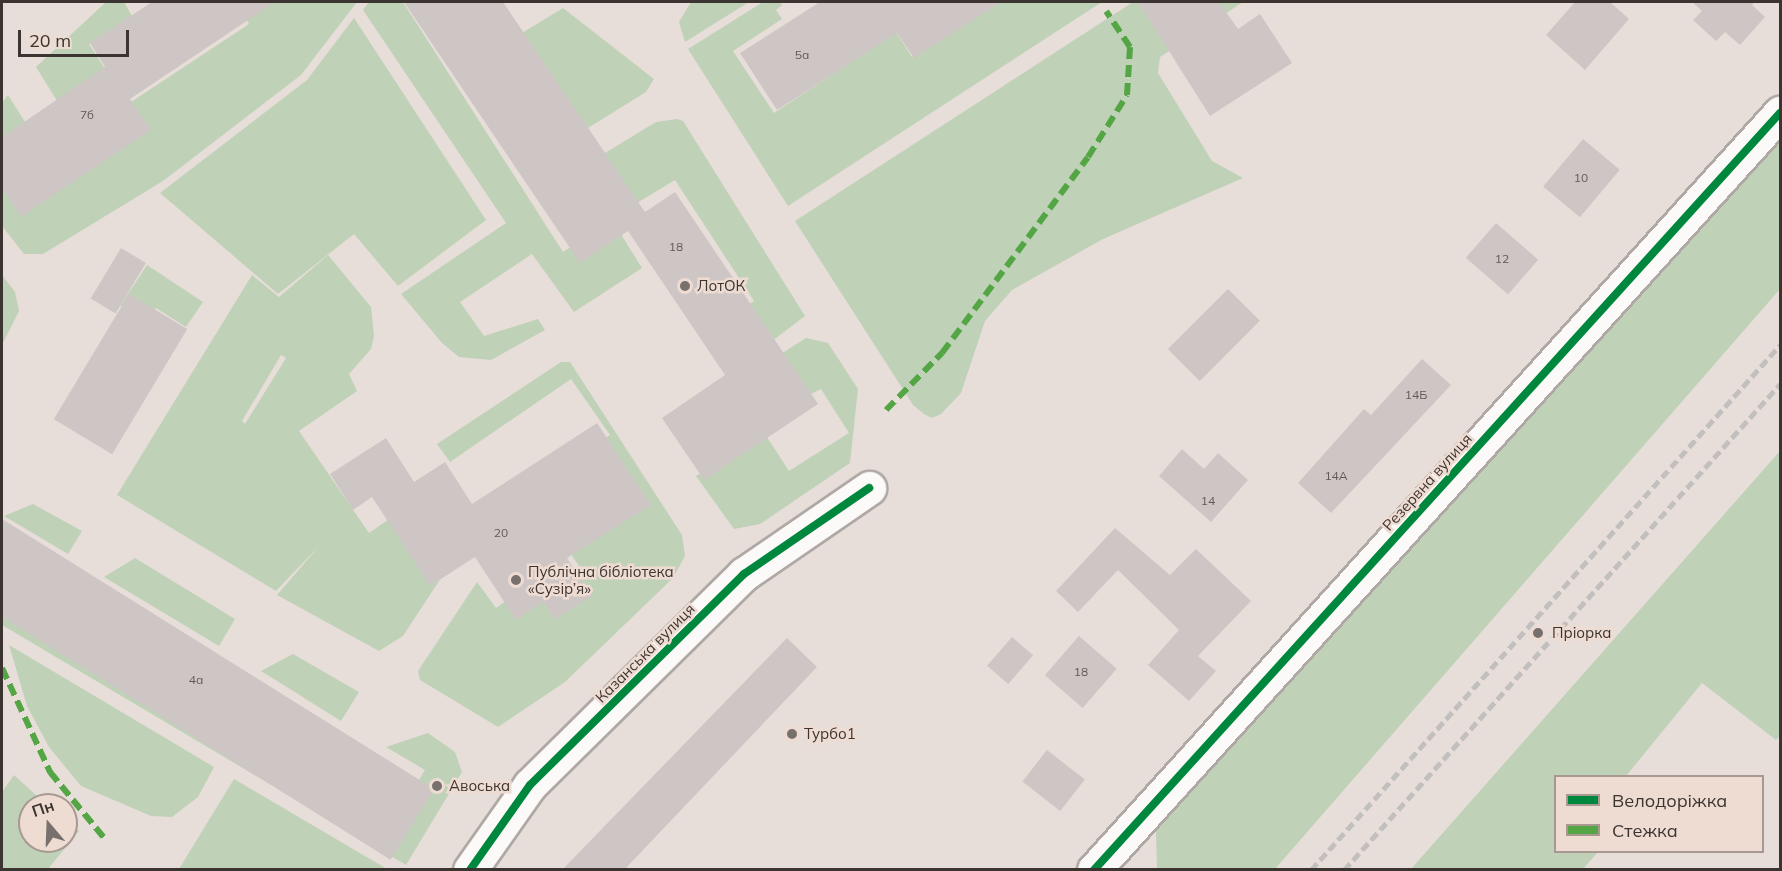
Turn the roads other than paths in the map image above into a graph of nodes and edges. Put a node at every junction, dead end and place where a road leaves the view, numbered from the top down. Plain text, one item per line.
1 (1780, 113) edge
2 (869, 488) dead end
3 (470, 870) edge
4 (1095, 870) edge

1 - 4 street, Резервна вулиця
2 - 3 street, Казанська вулиця

